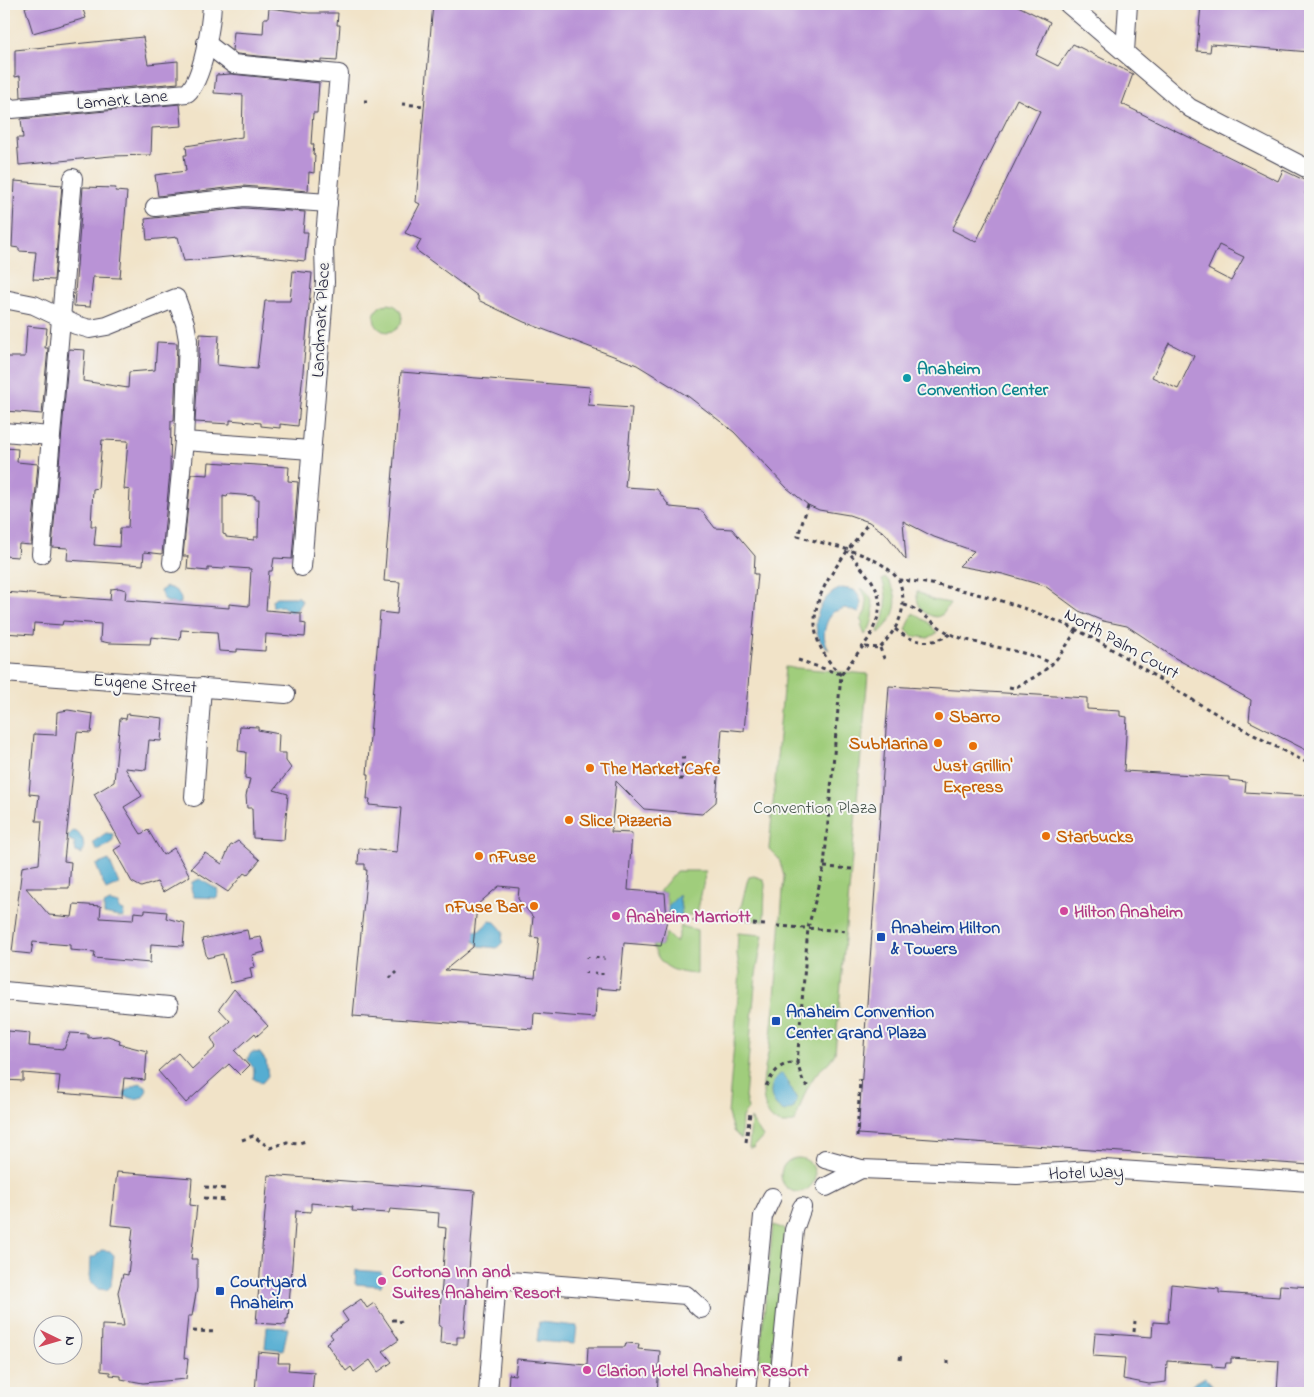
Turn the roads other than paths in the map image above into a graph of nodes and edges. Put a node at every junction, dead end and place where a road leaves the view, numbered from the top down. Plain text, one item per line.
1 (212, 4) edge
2 (1068, 4) edge
3 (1128, 4) edge
4 (206, 43) junction
5 (1125, 52) junction
6 (4, 104) edge
7 (1310, 170) edge
8 (73, 178) dead end
9 (328, 203) junction
10 (155, 207) dead end
11 (4, 299) edge
12 (61, 318) junction
13 (4, 432) edge
14 (50, 436) junction
15 (184, 441) junction
16 (311, 450) junction
17 (41, 554) dead end
18 (172, 563) dead end
19 (302, 567) dead end
20 (4, 672) edge
21 (202, 687) junction
22 (286, 694) dead end
23 (194, 797) dead end
24 (4, 991) edge
25 (169, 1006) dead end
26 (825, 1159) dead end
27 (861, 1169) junction
28 (1310, 1182) edge
29 (826, 1187) dead end
30 (772, 1198) dead end
31 (802, 1207) dead end
32 (701, 1309) dead end
33 (488, 1393) edge
34 (746, 1393) edge
35 (778, 1393) edge

1 - 4 street
2 - 5 street
3 - 5 street
4 - 6 street, Lamark Lane
4 - 9 street, Landmark Place
5 - 7 street
8 - 12 street
9 - 10 street
9 - 16 street, Landmark Place
11 - 12 street
12 - 14 street
12 - 15 street
13 - 14 street
14 - 17 street
15 - 16 street
15 - 18 street
16 - 19 street, Landmark Place
20 - 21 street, Eugene Street
21 - 22 street, Eugene Street
21 - 23 street
24 - 25 street
26 - 27 street, Hotel Way
27 - 28 street, Hotel Way
27 - 29 street, Hotel Way
30 - 34 street
31 - 35 street
32 - 33 street

